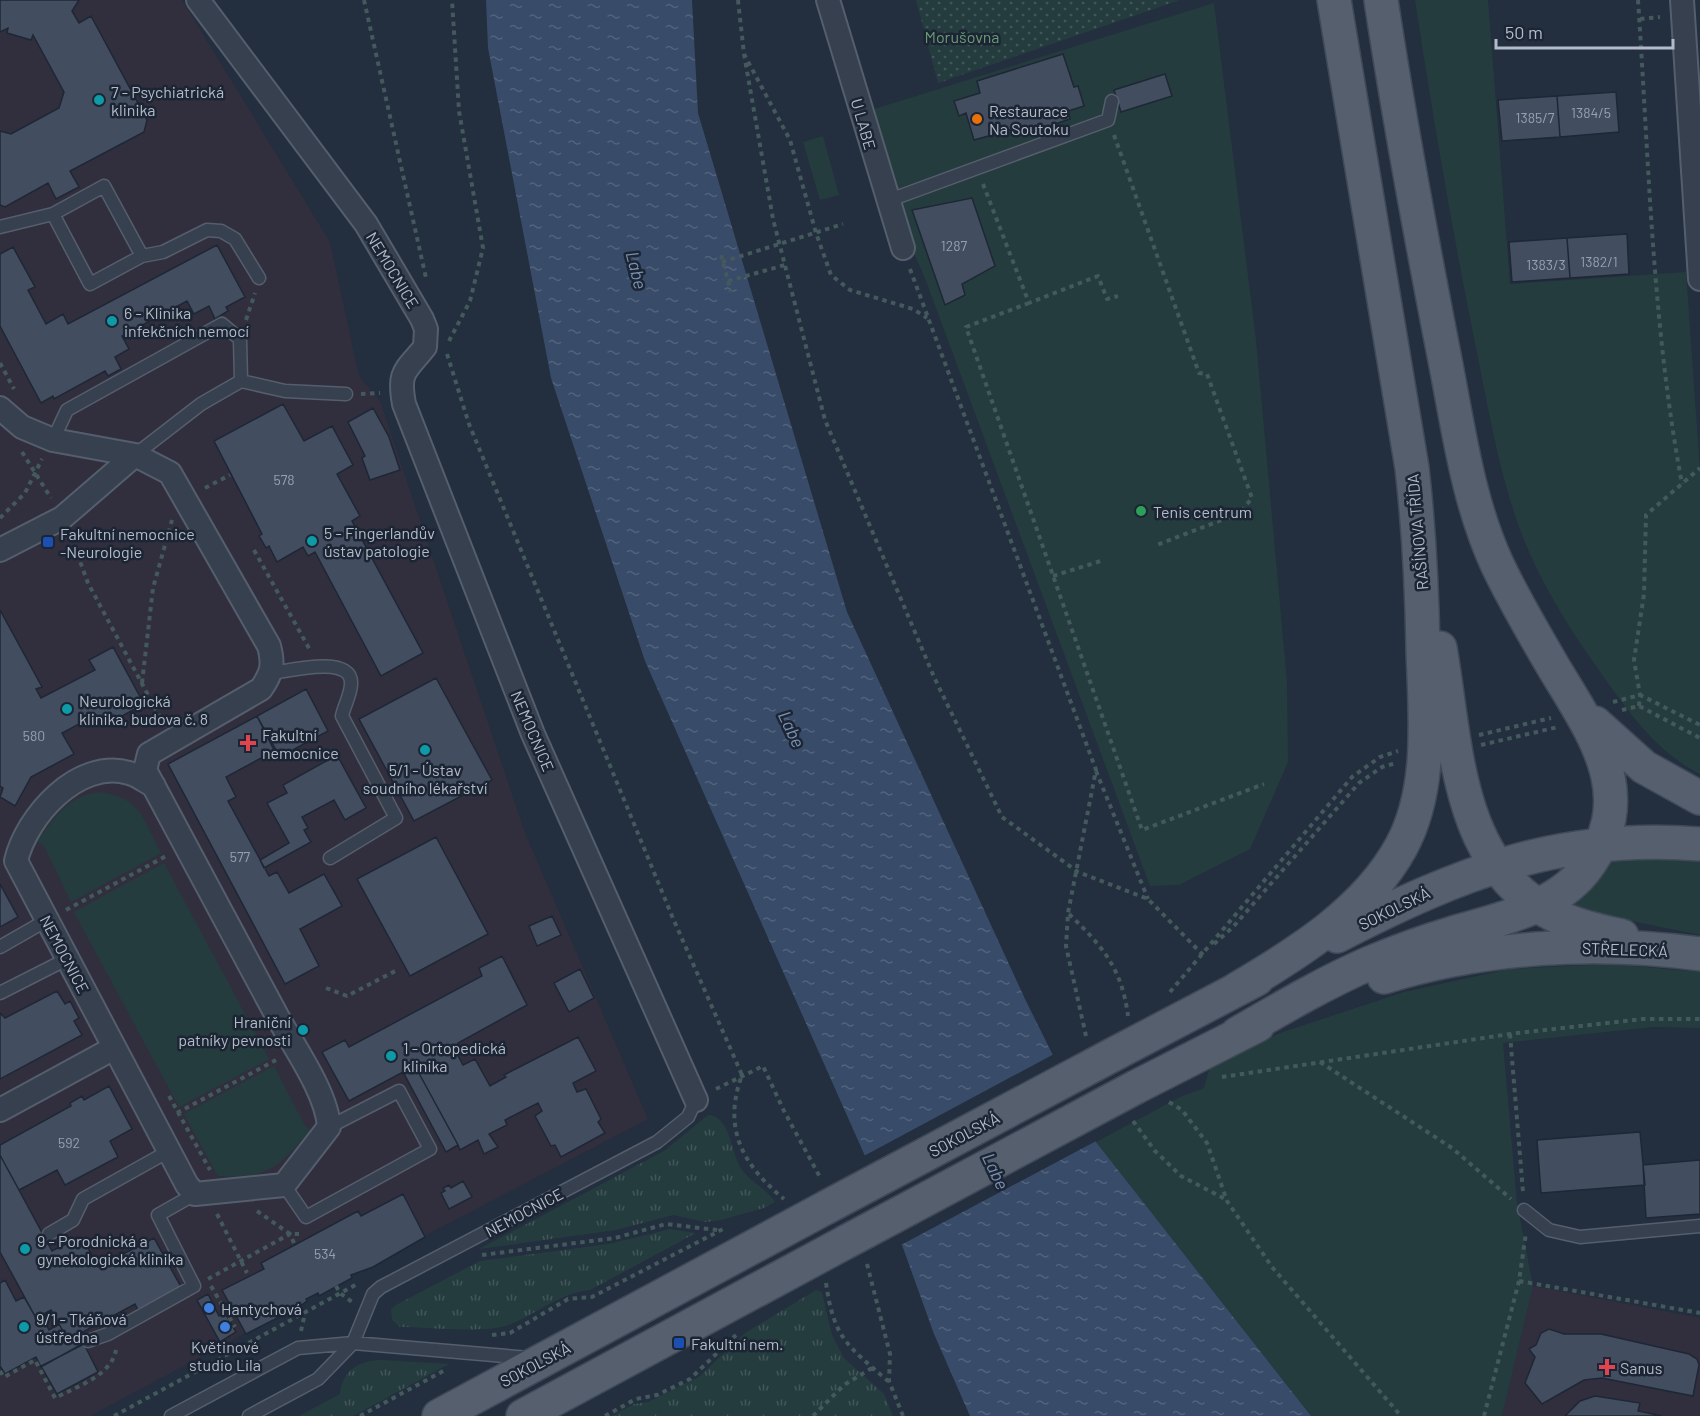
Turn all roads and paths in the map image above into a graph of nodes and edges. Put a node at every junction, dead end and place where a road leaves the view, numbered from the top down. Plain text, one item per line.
1 (198, 0) edge
2 (364, 0) edge
3 (452, 0) edge
4 (738, 0) edge
5 (828, 0) edge
6 (1334, 0) edge
7 (1380, 0) edge
8 (1638, 0) edge
9 (1682, 0) edge
10 (744, 54) junction
11 (1112, 101) dead end
12 (1108, 120) junction
13 (976, 166) junction
14 (887, 201) junction
15 (53, 214) junction
16 (843, 224) dead end
17 (0, 227) edge
18 (816, 233) junction
19 (780, 244) junction
20 (903, 248) joint
21 (721, 255) dead end
22 (142, 256) junction
23 (722, 262) junction
24 (785, 265) junction
25 (259, 278) joint
26 (1700, 279) edge
27 (728, 281) junction
28 (429, 290) dead end
29 (731, 292) dead end
30 (1118, 296) dead end
31 (1029, 303) junction
32 (928, 319) junction
33 (442, 338) dead end
34 (240, 339) junction
35 (445, 348) junction
36 (240, 381) junction
37 (400, 382) junction
38 (346, 394) joint
39 (0, 408) edge
40 (53, 441) junction
41 (135, 455) junction
42 (1700, 468) edge
43 (36, 471) dead end
44 (230, 475) dead end
45 (1682, 483) junction
46 (184, 500) junction
47 (0, 518) edge
48 (62, 518) junction
49 (1420, 539) junction
50 (1154, 546) dead end
51 (0, 550) edge
52 (254, 550) dead end
53 (1104, 560) dead end
54 (1053, 576) junction
55 (319, 666) junction
56 (272, 673) junction
57 (1562, 682) junction
58 (142, 684) junction
59 (1640, 695) junction
60 (1609, 703) dead end
61 (1638, 706) junction
62 (1615, 712) dead end
63 (1560, 715) dead end
64 (1700, 724) edge
65 (1565, 725) dead end
66 (1476, 735) dead end
67 (1700, 738) edge
68 (172, 740) junction
69 (1479, 745) dead end
70 (1404, 749) dead end
71 (1402, 761) dead end
72 (1096, 770) junction
73 (1264, 784) dead end
74 (154, 786) junction
75 (1700, 798) edge
76 (1600, 844) junction
77 (1700, 844) edge
78 (186, 845) junction
79 (330, 858) dead end
80 (8, 863) edge
81 (1494, 865) junction
82 (1078, 872) junction
83 (1148, 899) junction
84 (1538, 905) junction
85 (1068, 913) junction
86 (47, 920) junction
87 (0, 946) edge
88 (1700, 953) edge
89 (1203, 955) junction
90 (67, 959) junction
91 (399, 969) dead end
92 (326, 987) dead end
93 (1237, 989) junction
94 (0, 993) edge
95 (1700, 1019) edge
96 (1128, 1022) dead end
97 (1237, 1034) junction
98 (1510, 1034) junction
99 (1086, 1036) dead end
100 (114, 1048) junction
101 (295, 1050) junction
102 (1320, 1061) junction
103 (742, 1075) junction
104 (1212, 1080) dead end
105 (1173, 1094) dead end
106 (696, 1100) junction
107 (0, 1110) edge
108 (178, 1113) junction
109 (329, 1119) junction
110 (1133, 1121) dead end
111 (155, 1125) junction
112 (1518, 1126) dead end
113 (169, 1151) junction
114 (213, 1175) dead end
115 (284, 1185) junction
116 (191, 1190) junction
117 (823, 1194) junction
118 (1227, 1201) junction
119 (790, 1203) dead end
120 (216, 1210) dead end
121 (1524, 1210) joint
122 (1700, 1226) edge
123 (727, 1228) dead end
124 (718, 1230) junction
125 (49, 1234) dead end
126 (294, 1243) dead end
127 (855, 1254) junction
128 (480, 1255) dead end
129 (241, 1261) junction
130 (248, 1273) dead end
131 (208, 1279) junction
132 (815, 1284) dead end
133 (194, 1286) junction
134 (1700, 1313) edge
135 (235, 1327) dead end
136 (739, 1332) dead end
137 (108, 1334) junction
138 (88, 1341) dead end
139 (353, 1343) junction
140 (464, 1353) junction
141 (545, 1359) junction
142 (872, 1368) junction
143 (0, 1371) edge
144 (889, 1381) junction
145 (171, 1416) edge
146 (249, 1416) edge
147 (360, 1416) edge
148 (439, 1416) edge
149 (523, 1416) edge
150 (605, 1416) edge
151 (813, 1416) edge
152 (903, 1416) edge
153 (1401, 1416) edge
154 (1484, 1416) edge

1 - 37 street, NEMOCNICE
2 - 28 path
3 - 35 path
4 - 10 path
5 - 14 street, U LABE
6 - 49 main road, RAŠÍNOVA TŘÍDA
7 - 57 main road
8 - 45 path
9 - 26 street
10 - 18 path
10 - 19 path
11 - 12 lane
12 - 13 lane
12 - 50 path
13 - 14 lane
13 - 31 path
14 - 20 street, U LABE
15 - 17 lane
15 - 22 lane
15 - 22 lane
16 - 18 path
18 - 19 path
18 - 32 path
19 - 23 path
19 - 24 path
20 - 32 path
21 - 23 path
22 - 25 lane
23 - 27 path
24 - 27 path
24 - 82 path
25 - 34 path
27 - 29 path
30 - 31 path
31 - 54 path
32 - 72 path
33 - 35 path
34 - 36 lane
34 - 40 lane
35 - 103 path
36 - 38 lane
36 - 41 lane
37 - 38 path
37 - 106 street, NEMOCNICE
39 - 40 street
40 - 41 street
41 - 46 street
41 - 48 street
42 - 45 path
43 - 47 path
44 - 46 path
45 - 59 path
46 - 56 street
46 - 58 path
48 - 51 street
48 - 58 path
49 - 81 main road
49 - 93 main road, RAŠÍNOVA TŘÍDA
52 - 55 path
53 - 54 path
54 - 73 path
55 - 56 lane
55 - 79 lane
56 - 68 street
57 - 75 main road
57 - 76 main road
58 - 68 path
59 - 60 path
59 - 61 path
59 - 64 path
61 - 62 path
61 - 67 path
63 - 66 path
65 - 69 path
68 - 74 street
70 - 89 path
71 - 89 path
72 - 82 path
72 - 83 path
74 - 78 street
74 - 80 street, NEMOCNICE
76 - 77 main road
76 - 81 main road, SOKOLSKÁ
76 - 84 main road
78 - 86 path
78 - 101 street
80 - 86 street, NEMOCNICE
81 - 84 main road
81 - 93 main road, SOKOLSKÁ
82 - 83 path
82 - 85 path
83 - 89 path
84 - 88 main road
84 - 97 main road
85 - 96 path
85 - 99 path
86 - 87 lane
86 - 90 street, NEMOCNICE
88 - 97 main road, STŘELECKÁ
90 - 94 lane
90 - 100 street, NEMOCNICE
91 - 92 path
93 - 117 main road, SOKOLSKÁ, bridge
95 - 98 path
97 - 127 main road, bridge
98 - 102 path
98 - 112 path
100 - 107 street
100 - 111 street, NEMOCNICE
101 - 108 path
101 - 109 street
102 - 104 path
102 - 121 path
103 - 106 path
103 - 117 path
103 - 119 path
105 - 118 path
106 - 139 lane, NEMOCNICE
108 - 111 path
108 - 114 path
109 - 115 street
109 - 115 lane
110 - 118 path
111 - 113 street, NEMOCNICE
113 - 116 street, NEMOCNICE
113 - 125 lane
115 - 116 street
116 - 133 lane
117 - 141 main road, SOKOLSKÁ
118 - 153 path
120 - 129 path
121 - 122 lane
123 - 124 path
124 - 128 path
124 - 140 path
126 - 129 path
127 - 144 path
127 - 149 main road
129 - 130 path
129 - 131 path
131 - 133 path
131 - 135 path
132 - 142 path
133 - 137 lane
134 - 154 path
136 - 150 path
137 - 138 lane
137 - 143 path
139 - 140 lane
139 - 145 lane
139 - 146 lane
140 - 141 lane
140 - 147 path
141 - 148 main road, SOKOLSKÁ
142 - 144 path
142 - 151 path
144 - 152 path

